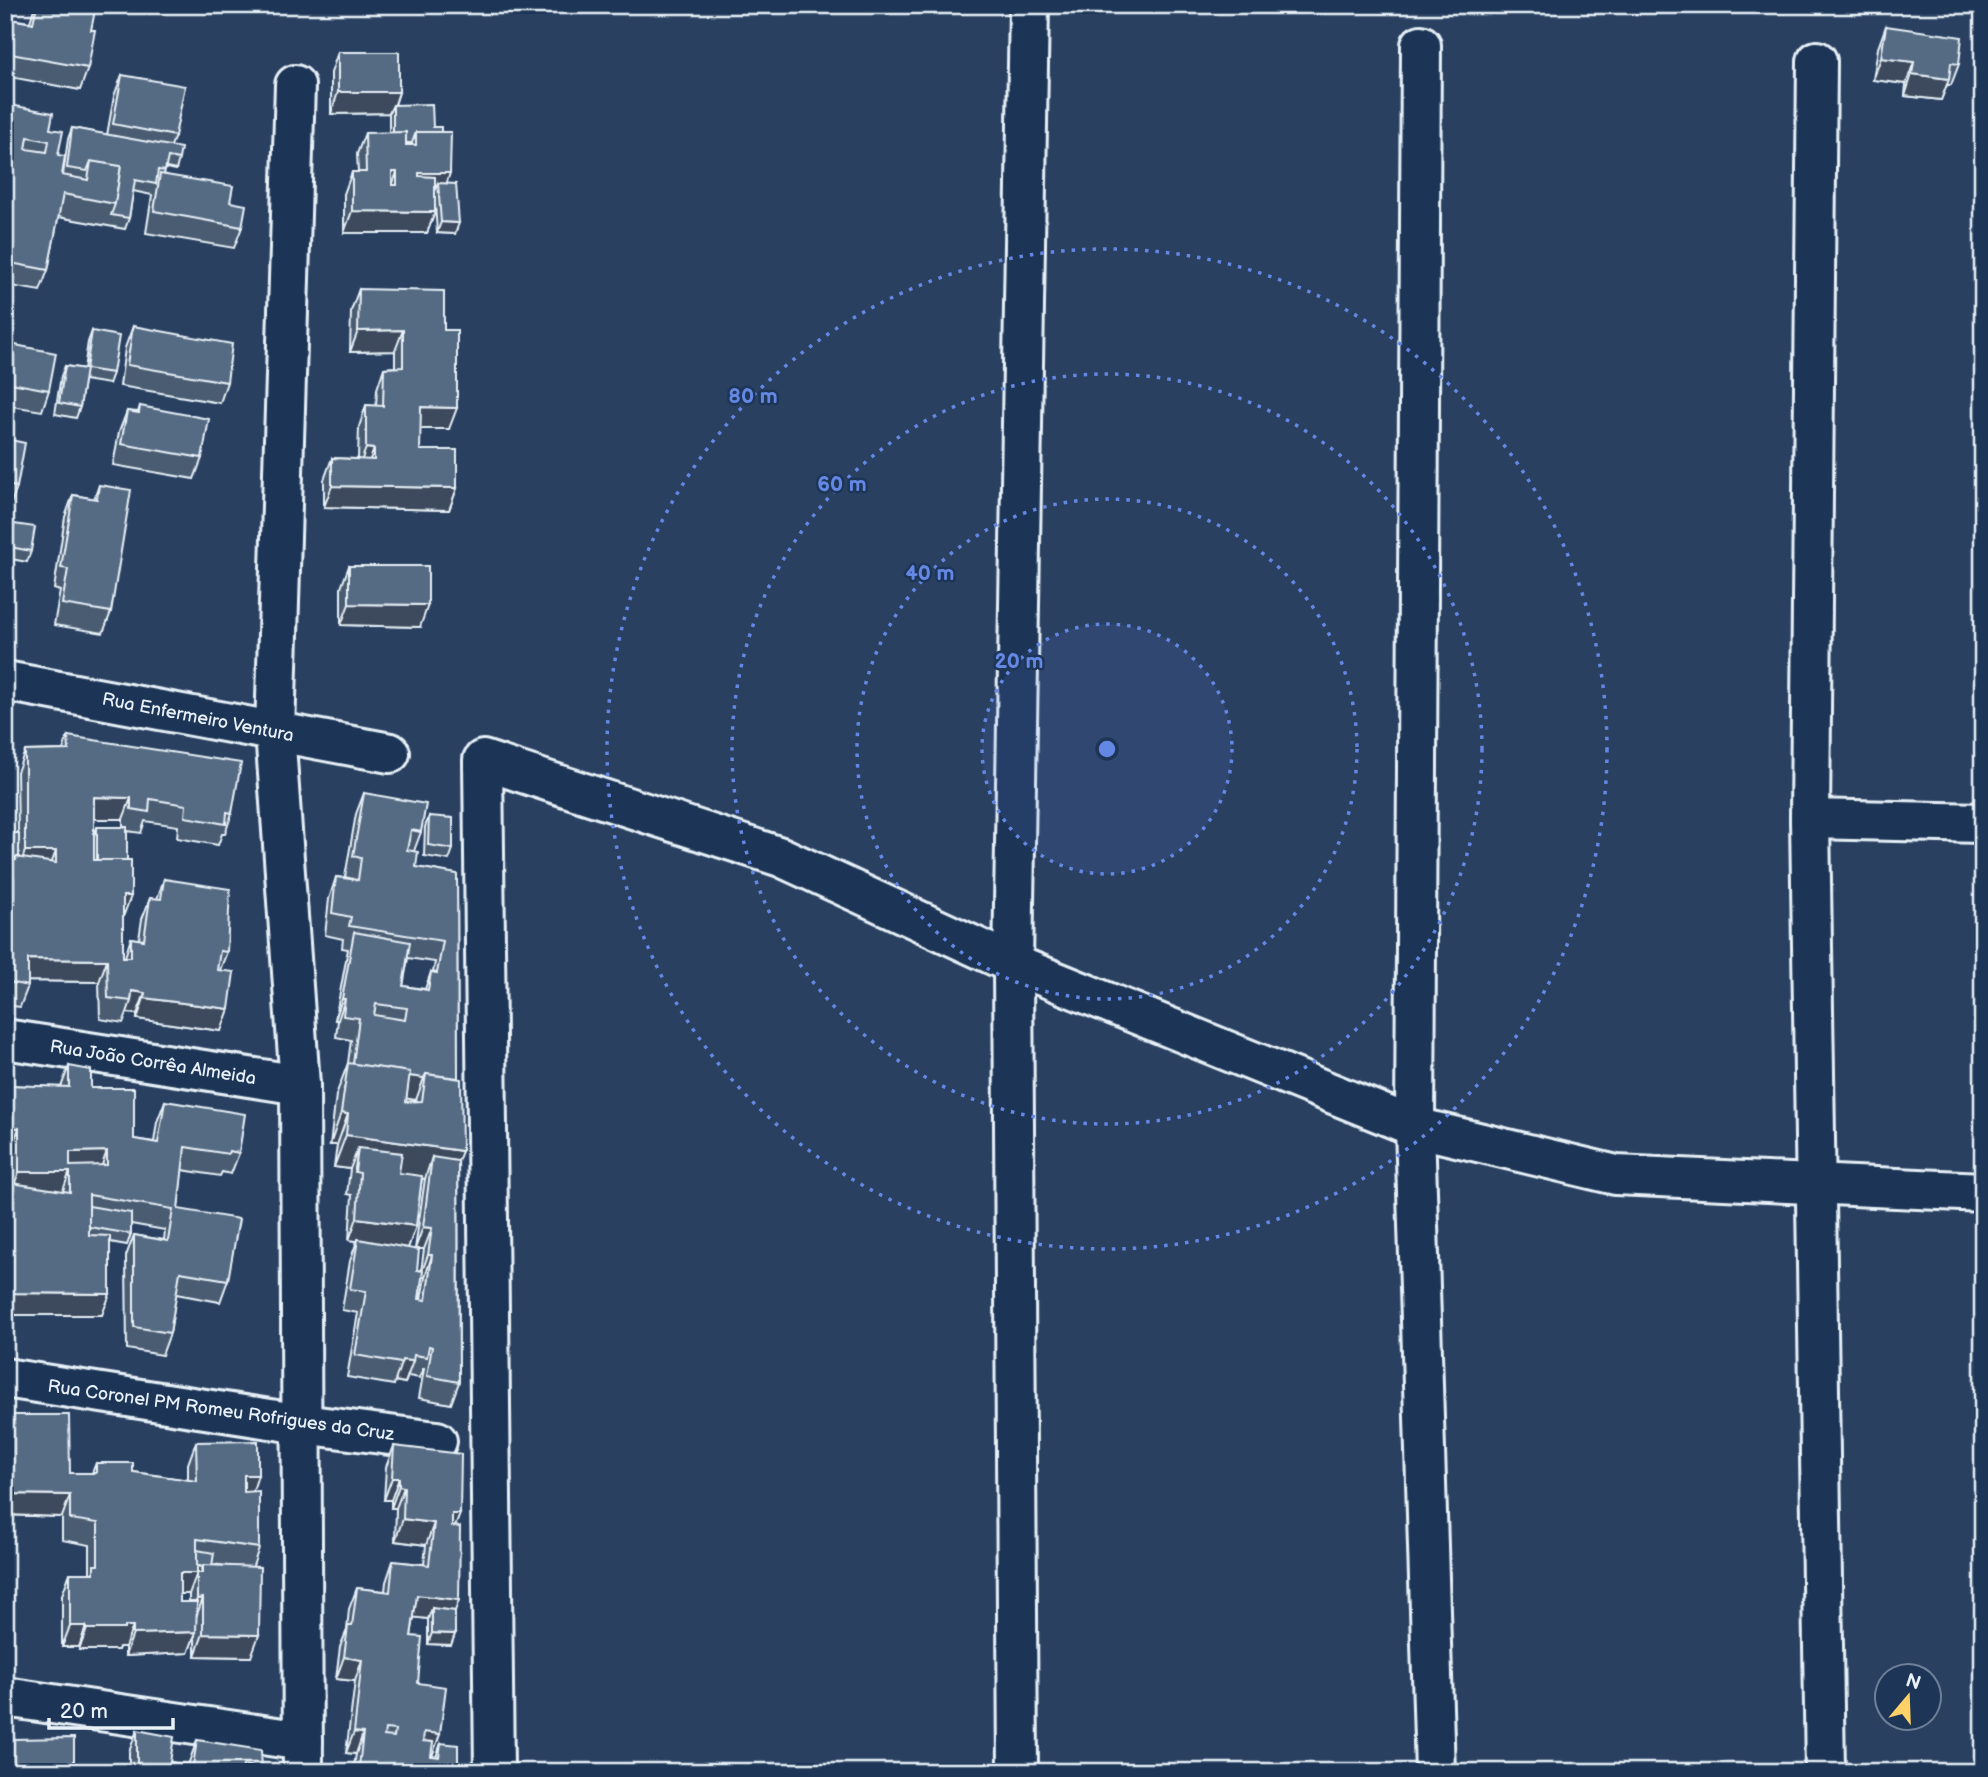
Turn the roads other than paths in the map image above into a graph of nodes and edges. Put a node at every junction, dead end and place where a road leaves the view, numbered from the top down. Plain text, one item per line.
1 (1029, 5) edge
2 (1422, 45) dead end
3 (1817, 61) dead end
4 (295, 85) dead end
5 (5, 681) edge
6 (275, 731) junction
7 (390, 753) dead end
8 (1810, 819) junction
9 (1983, 823) edge
10 (1013, 964) junction
11 (5, 1039) edge
12 (300, 1085) junction
13 (1415, 1127) junction
14 (1816, 1184) junction
15 (1983, 1192) edge
16 (5, 1378) edge
17 (302, 1424) junction
18 (437, 1441) dead end
19 (5, 1697) edge
20 (303, 1756) edge
21 (494, 1772) edge
22 (1018, 1772) edge
23 (1435, 1772) edge
24 (1825, 1772) edge

1 - 10 street
2 - 13 street
3 - 8 street
4 - 6 street
5 - 6 street, Rua Enfermeiro Ventura
6 - 7 street, Rua Enfermeiro Ventura
6 - 12 street
8 - 9 street
8 - 14 street
10 - 13 street
10 - 21 street
10 - 22 street
11 - 12 street, Rua João Corrêa Almeida
12 - 17 street
13 - 14 street
13 - 23 street
14 - 15 street
14 - 24 street
16 - 17 street, Rua Coronel PM Romeu Rofrigues da Cruz
17 - 18 street, Rua Coronel PM Romeu Rofrigues da Cruz
17 - 20 street
19 - 20 street

